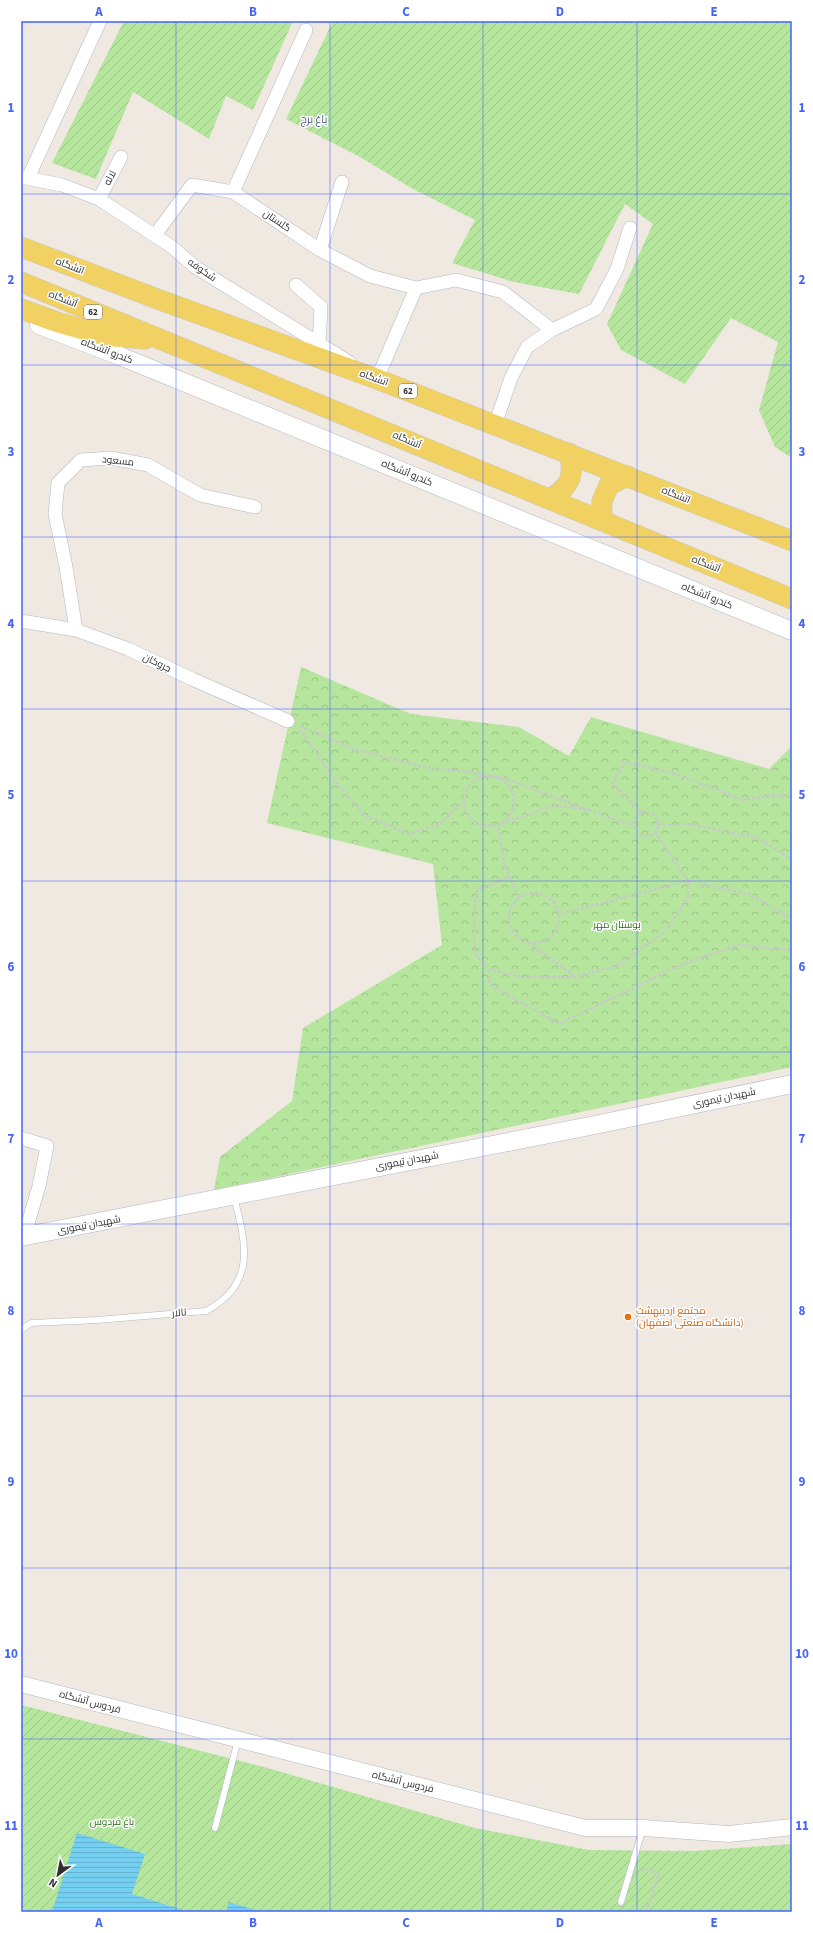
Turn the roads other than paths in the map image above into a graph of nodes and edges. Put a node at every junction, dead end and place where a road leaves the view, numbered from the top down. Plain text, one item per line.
1 (100, 21) edge
2 (306, 30) dead end
3 (120, 157) dead end
4 (25, 178) edge
5 (342, 182) dead end
6 (233, 192) junction
7 (99, 199) junction
8 (630, 228) dead end
9 (155, 235) junction
10 (21, 247) edge
11 (320, 250) junction
12 (21, 282) edge
13 (296, 285) dead end
14 (416, 288) junction
15 (21, 309) edge
16 (21, 318) edge
17 (552, 330) junction
18 (165, 341) junction
19 (319, 344) junction
20 (377, 379) junction
21 (495, 425) junction
22 (569, 453) junction
23 (628, 476) junction
24 (550, 499) junction
25 (255, 507) dead end
26 (602, 521) junction
27 (792, 541) edge
28 (761, 586) junction
29 (792, 599) edge
30 (792, 613) edge
31 (21, 621) edge
32 (76, 630) junction
33 (792, 631) edge
34 (288, 721) road end
35 (792, 1084) edge
36 (21, 1138) edge
37 (234, 1195) junction
38 (22, 1237) edge
39 (21, 1330) edge
40 (21, 1684) edge
41 (238, 1740) junction
42 (792, 1827) edge
43 (215, 1828) dead end
44 (643, 1828) junction
45 (621, 1902) dead end

1 - 4 street
2 - 6 street
3 - 7 street, لاله
4 - 7 street, شکوفه
5 - 11 street
6 - 9 street, گلستان
6 - 11 street, گلستان
7 - 9 street, شکوفه
8 - 17 street
9 - 19 street, شکوفه
10 - 20 main road, اتشگاه / 62
11 - 14 street, گلستان
12 - 18 main road, آتشگاه / 62
13 - 19 street
14 - 17 street
14 - 20 street
15 - 18 main road
16 - 33 main road, کندرو آتشگاه
17 - 21 street
18 - 24 main road, آتشگاه / 62
19 - 20 street, شکوفه
20 - 21 main road, اتشگاه / 62
21 - 22 main road, اتشگاه / 62
22 - 23 main road, اتشگاه / 62
22 - 24 main road
23 - 26 main road
23 - 27 main road, اتشگاه / 62
24 - 26 main road, آتشگاه / 62
25 - 32 street, مسعود
26 - 28 main road, آتشگاه / 62
28 - 29 main road, آتشگاه / 62
28 - 30 main road
31 - 32 street, جروکان
32 - 34 street, جروکان
35 - 37 main road, شهیدان تیموری
36 - 38 street
37 - 38 main road, شهیدان تیموری
37 - 39 lane, تالار
40 - 41 street, فردوس آتشگاه
41 - 43 lane
41 - 44 street, فردوس آتشگاه
42 - 44 street, فردوس آتشگاه
44 - 45 lane

